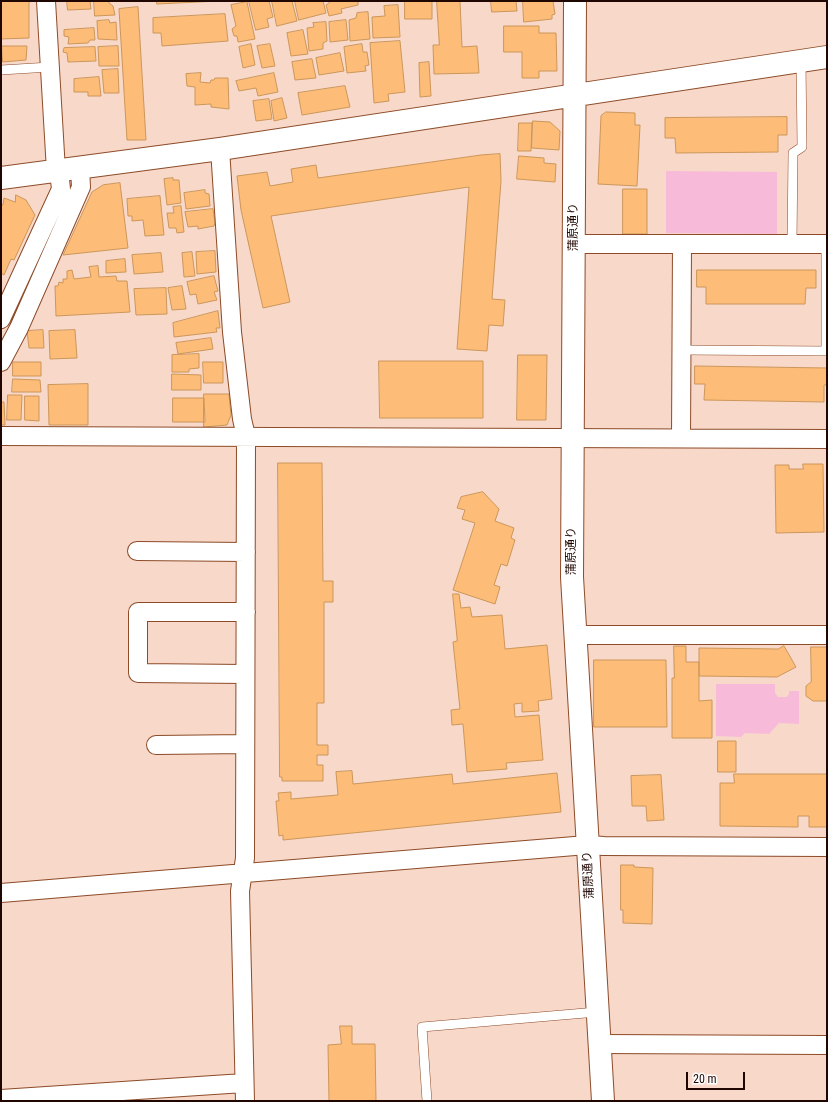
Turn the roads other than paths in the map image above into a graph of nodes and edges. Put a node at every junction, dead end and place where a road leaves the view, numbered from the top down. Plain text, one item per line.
1 (46, 1) edge
2 (575, 1) edge
3 (827, 57) edge
4 (801, 60) junction
5 (50, 67) junction
6 (1, 70) edge
7 (575, 94) junction
8 (220, 149) junction
9 (80, 168) junction
10 (57, 171) junction
11 (1, 178) edge
12 (574, 244) junction
13 (682, 244) junction
14 (792, 244) junction
15 (827, 244) edge
16 (1, 319) edge
17 (682, 350) junction
18 (827, 351) edge
19 (1, 362) edge
20 (1, 436) edge
21 (246, 436) junction
22 (572, 437) junction
23 (681, 438) junction
24 (827, 439) edge
25 (137, 552) dead end
26 (246, 552) junction
27 (246, 612) junction
28 (575, 635) junction
29 (827, 635) edge
30 (245, 674) junction
31 (245, 744) junction
32 (156, 745) dead end
33 (587, 845) junction
34 (827, 847) edge
35 (242, 873) junction
36 (1, 893) edge
37 (598, 1012) junction
38 (599, 1044) junction
39 (827, 1045) edge
40 (244, 1082) junction
41 (1, 1099) edge
42 (244, 1101) edge
43 (427, 1101) edge
44 (603, 1101) edge

1 - 5 street
2 - 7 street, 蒲原通り
3 - 4 street
4 - 7 street
4 - 14 lane
5 - 6 lane
5 - 10 street
7 - 8 street
7 - 12 street, 蒲原通り
8 - 9 street
8 - 21 street
9 - 10 street
9 - 19 street
10 - 11 street
10 - 16 street
12 - 13 street
12 - 22 street, 蒲原通り
13 - 14 street
13 - 17 street
14 - 15 street
15 - 18 lane
17 - 18 lane
17 - 23 street
20 - 21 street
21 - 22 street
21 - 26 street
22 - 23 street
22 - 28 street, 蒲原通り
23 - 24 street
25 - 26 street
26 - 27 street
27 - 30 street
27 - 30 street
28 - 29 street
28 - 33 street, 蒲原通り
30 - 31 street
31 - 32 street
31 - 35 street
33 - 34 street
33 - 35 street
33 - 37 street, 蒲原通り
35 - 36 street
35 - 40 street
37 - 38 street, 蒲原通り
37 - 43 lane
38 - 39 street
38 - 44 street, 蒲原通り
40 - 41 street
40 - 42 street

